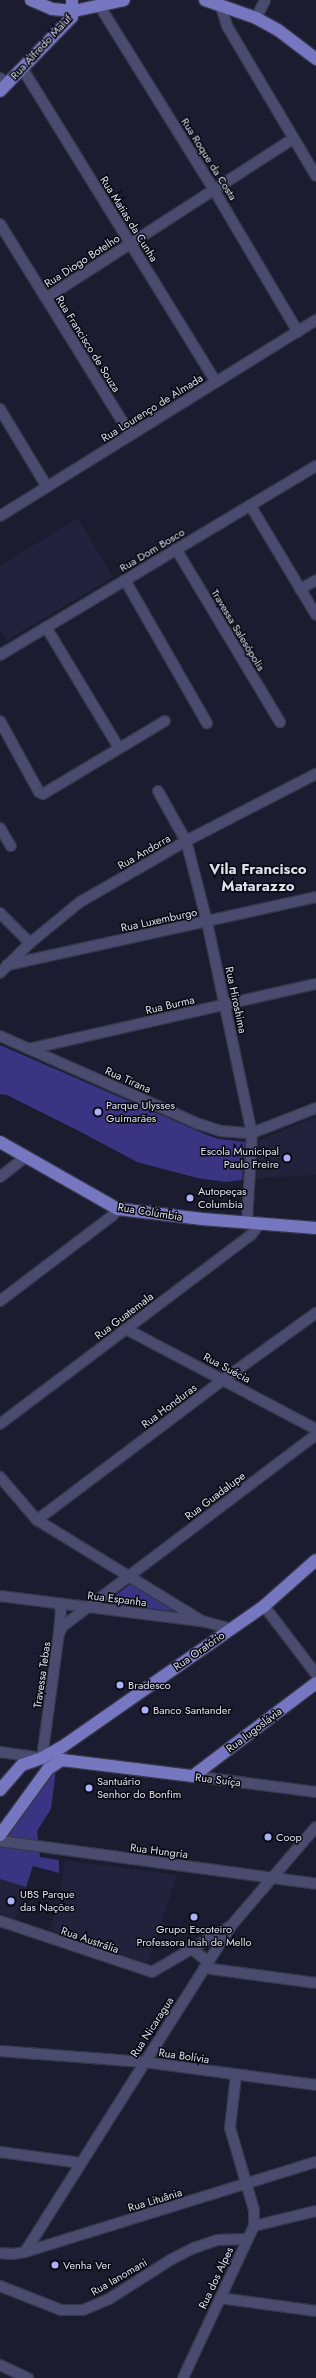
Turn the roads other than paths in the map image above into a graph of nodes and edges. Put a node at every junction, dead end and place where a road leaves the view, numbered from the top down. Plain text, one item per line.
1 (31, 0) edge
2 (124, 0) edge
3 (205, 0) edge
4 (265, 0) edge
5 (101, 3) edge
6 (220, 4) junction
7 (73, 6) edge
8 (256, 18) junction
9 (316, 59) edge
10 (22, 68) junction
11 (2, 84) edge
12 (293, 139) junction
13 (316, 176) edge
14 (214, 190) junction
15 (0, 224) edge
16 (130, 244) junction
17 (46, 298) junction
18 (316, 320) edge
19 (298, 332) junction
20 (216, 382) junction
21 (0, 409) edge
22 (131, 435) junction
23 (316, 466) edge
24 (47, 488) junction
25 (250, 505) junction
26 (0, 516) edge
27 (176, 549) junction
28 (125, 580) junction
29 (316, 580) edge
30 (300, 589) junction
31 (316, 615) edge
32 (46, 627) junction
33 (0, 655) edge
34 (0, 721) edge
35 (165, 721) dead end
36 (280, 722) dead end
37 (207, 723) dead end
38 (119, 748) junction
39 (316, 774) edge
40 (158, 791) dead end
41 (0, 828) edge
42 (186, 841) junction
43 (11, 846) dead end
44 (316, 897) edge
45 (0, 913) edge
46 (207, 922) junction
47 (30, 943) junction
48 (4, 969) edge
49 (316, 984) edge
50 (225, 1005) junction
51 (0, 1036) edge
52 (29, 1049) junction
53 (316, 1108) edge
54 (252, 1133) junction
55 (0, 1142) edge
56 (26, 1157) junction
57 (0, 1177) edge
58 (118, 1209) junction
59 (247, 1222) junction
60 (260, 1223) junction
61 (316, 1228) edge
62 (0, 1301) edge
63 (316, 1313) edge
64 (126, 1329) junction
65 (223, 1380) junction
66 (0, 1424) edge
67 (316, 1429) edge
68 (316, 1434) edge
69 (0, 1477) edge
70 (37, 1520) junction
71 (316, 1560) edge
72 (128, 1576) junction
73 (0, 1596) edge
74 (58, 1603) junction
75 (177, 1606) junction
76 (264, 1606) junction
77 (87, 1607) junction
78 (170, 1617) junction
79 (202, 1621) junction
80 (231, 1628) junction
81 (59, 1633) junction
82 (316, 1674) edge
83 (316, 1683) edge
84 (0, 1752) edge
85 (42, 1758) junction
86 (62, 1760) junction
87 (193, 1776) junction
88 (0, 1790) edge
89 (316, 1792) edge
90 (316, 1827) edge
91 (0, 1835) edge
92 (0, 1841) edge
93 (271, 1878) junction
94 (316, 1884) edge
95 (0, 1922) edge
96 (231, 1926) junction
97 (192, 1950) junction
98 (206, 1965) junction
99 (316, 1983) edge
100 (0, 2051) edge
101 (144, 2062) junction
102 (236, 2075) junction
103 (316, 2085) edge
104 (0, 2152) edge
105 (316, 2162) edge
106 (81, 2163) junction
107 (246, 2185) junction
108 (316, 2211) edge
109 (254, 2226) junction
110 (247, 2239) junction
111 (25, 2252) junction
112 (0, 2253) edge
113 (0, 2286) edge
114 (220, 2298) junction
115 (316, 2310) edge
116 (0, 2365) edge
117 (28, 2378) edge
118 (184, 2378) edge

1 - 7 main road
2 - 5 main road
3 - 6 main road
4 - 8 street
5 - 7 main road
5 - 14 street, Rua Roque da Costa
6 - 8 main road
6 - 12 street
7 - 10 main road, Rua Alfredo Maluf
8 - 9 main road
10 - 11 main road, Rua Alfredo Maluf
10 - 16 street, Rua Matias da Cunha
12 - 13 street
12 - 14 street, Rua Diogo Botelho
14 - 16 street, Rua Diogo Botelho
14 - 19 street, Rua Roque da Costa
15 - 17 street, Rua Francisco de Souza
16 - 17 street, Rua Diogo Botelho
16 - 20 street, Rua Matias da Cunha
17 - 22 street, Rua Francisco de Souza
18 - 19 street, Rua Lourenço de Almada
19 - 20 street, Rua Lourenço de Almada
20 - 22 street, Rua Lourenço de Almada
21 - 24 street
22 - 24 street, Rua Lourenço de Almada
23 - 25 street, Rua Dom Bosco
24 - 26 street, Rua Lourenço de Almada
25 - 27 street, Rua Dom Bosco
25 - 30 street
27 - 28 street, Rua Dom Bosco
27 - 36 street, Travessa Salesópolis
28 - 32 street, Rua Dom Bosco
28 - 37 street
29 - 30 street
30 - 31 street
32 - 33 street, Rua Dom Bosco
32 - 38 street
34 - 38 street
35 - 38 street
39 - 42 street, Rua Andorra
40 - 42 street, Rua Hiroshima
41 - 43 street
42 - 46 street, Rua Hiroshima
42 - 47 street, Rua Andorra
44 - 46 street, Rua Luxemburgo
45 - 47 street
46 - 48 street, Rua Luxemburgo
46 - 50 street, Rua Hiroshima
47 - 48 street, Rua Andorra
49 - 50 street, Rua Burma
50 - 52 street, Rua Burma
50 - 54 street, Rua Hiroshima
51 - 52 street, Rua Tirana
52 - 54 street, Rua Tirana
53 - 54 street, Rua Tirana
54 - 59 street, Rua Hiroshima
55 - 56 main road, Rua Colúmbia
56 - 57 street
56 - 58 main road, Rua Colúmbia
58 - 59 main road, Rua Colúmbia
58 - 62 street
59 - 60 main road, Rua Colúmbia
60 - 61 main road, Rua Colúmbia
60 - 64 street, Rua Guatemala
63 - 65 street, Rua Honduras
64 - 65 street, Rua Suécia
64 - 66 street, Rua Guatemala
65 - 67 street, Rua Suécia
65 - 70 street, Rua Honduras
68 - 72 street, Rua Guadalupe
69 - 70 street
70 - 72 street
71 - 76 main road, Rua Oratório
72 - 75 street
72 - 77 street, Rua Guadalupe
73 - 74 street, Rua Espanha
74 - 77 street, Rua Espanha
74 - 81 street
75 - 78 street
75 - 79 street
76 - 80 main road, Rua Oratório
76 - 82 street
77 - 78 street, Rua Espanha
77 - 81 street, Travessa Tebas
78 - 79 street, Rua Espanha
79 - 80 street, Rua Espanha
80 - 85 main road, Rua Oratório
81 - 85 street, Travessa Tebas
83 - 87 main road, Rua Iugoslávia
84 - 85 street, Rua Suíça
85 - 86 street, Rua Suíça
85 - 88 main road, Rua Oratório
86 - 87 main road, Rua Suíça
86 - 91 main road
87 - 89 street, Rua Suíça
90 - 93 street, Rua Nicaragua
92 - 93 street, Rua Hungria
93 - 94 street, Rua Hungria
93 - 96 street, Rua Nicaragua
95 - 97 street, Rua Austrália
96 - 97 street, Rua Austrália
96 - 98 street, Rua Nicaragua
97 - 98 street
98 - 99 street
98 - 101 street, Rua Nicaragua
100 - 101 street, Rua Bolívia
101 - 102 street, Rua Bolívia
101 - 106 street, Rua Nicaragua
102 - 103 street, Rua Bolívia
102 - 107 street
104 - 106 street
105 - 107 street, Rua Lituânia
106 - 111 street, Rua Nicaragua
107 - 109 street
107 - 111 street, Rua Lituânia
108 - 109 street
109 - 110 street, Rua dos Alpes
110 - 113 street, Rua Ianomani
110 - 114 street, Rua dos Alpes
111 - 112 street, Rua Lituânia
114 - 115 street
114 - 118 street, Rua dos Alpes
116 - 117 street

